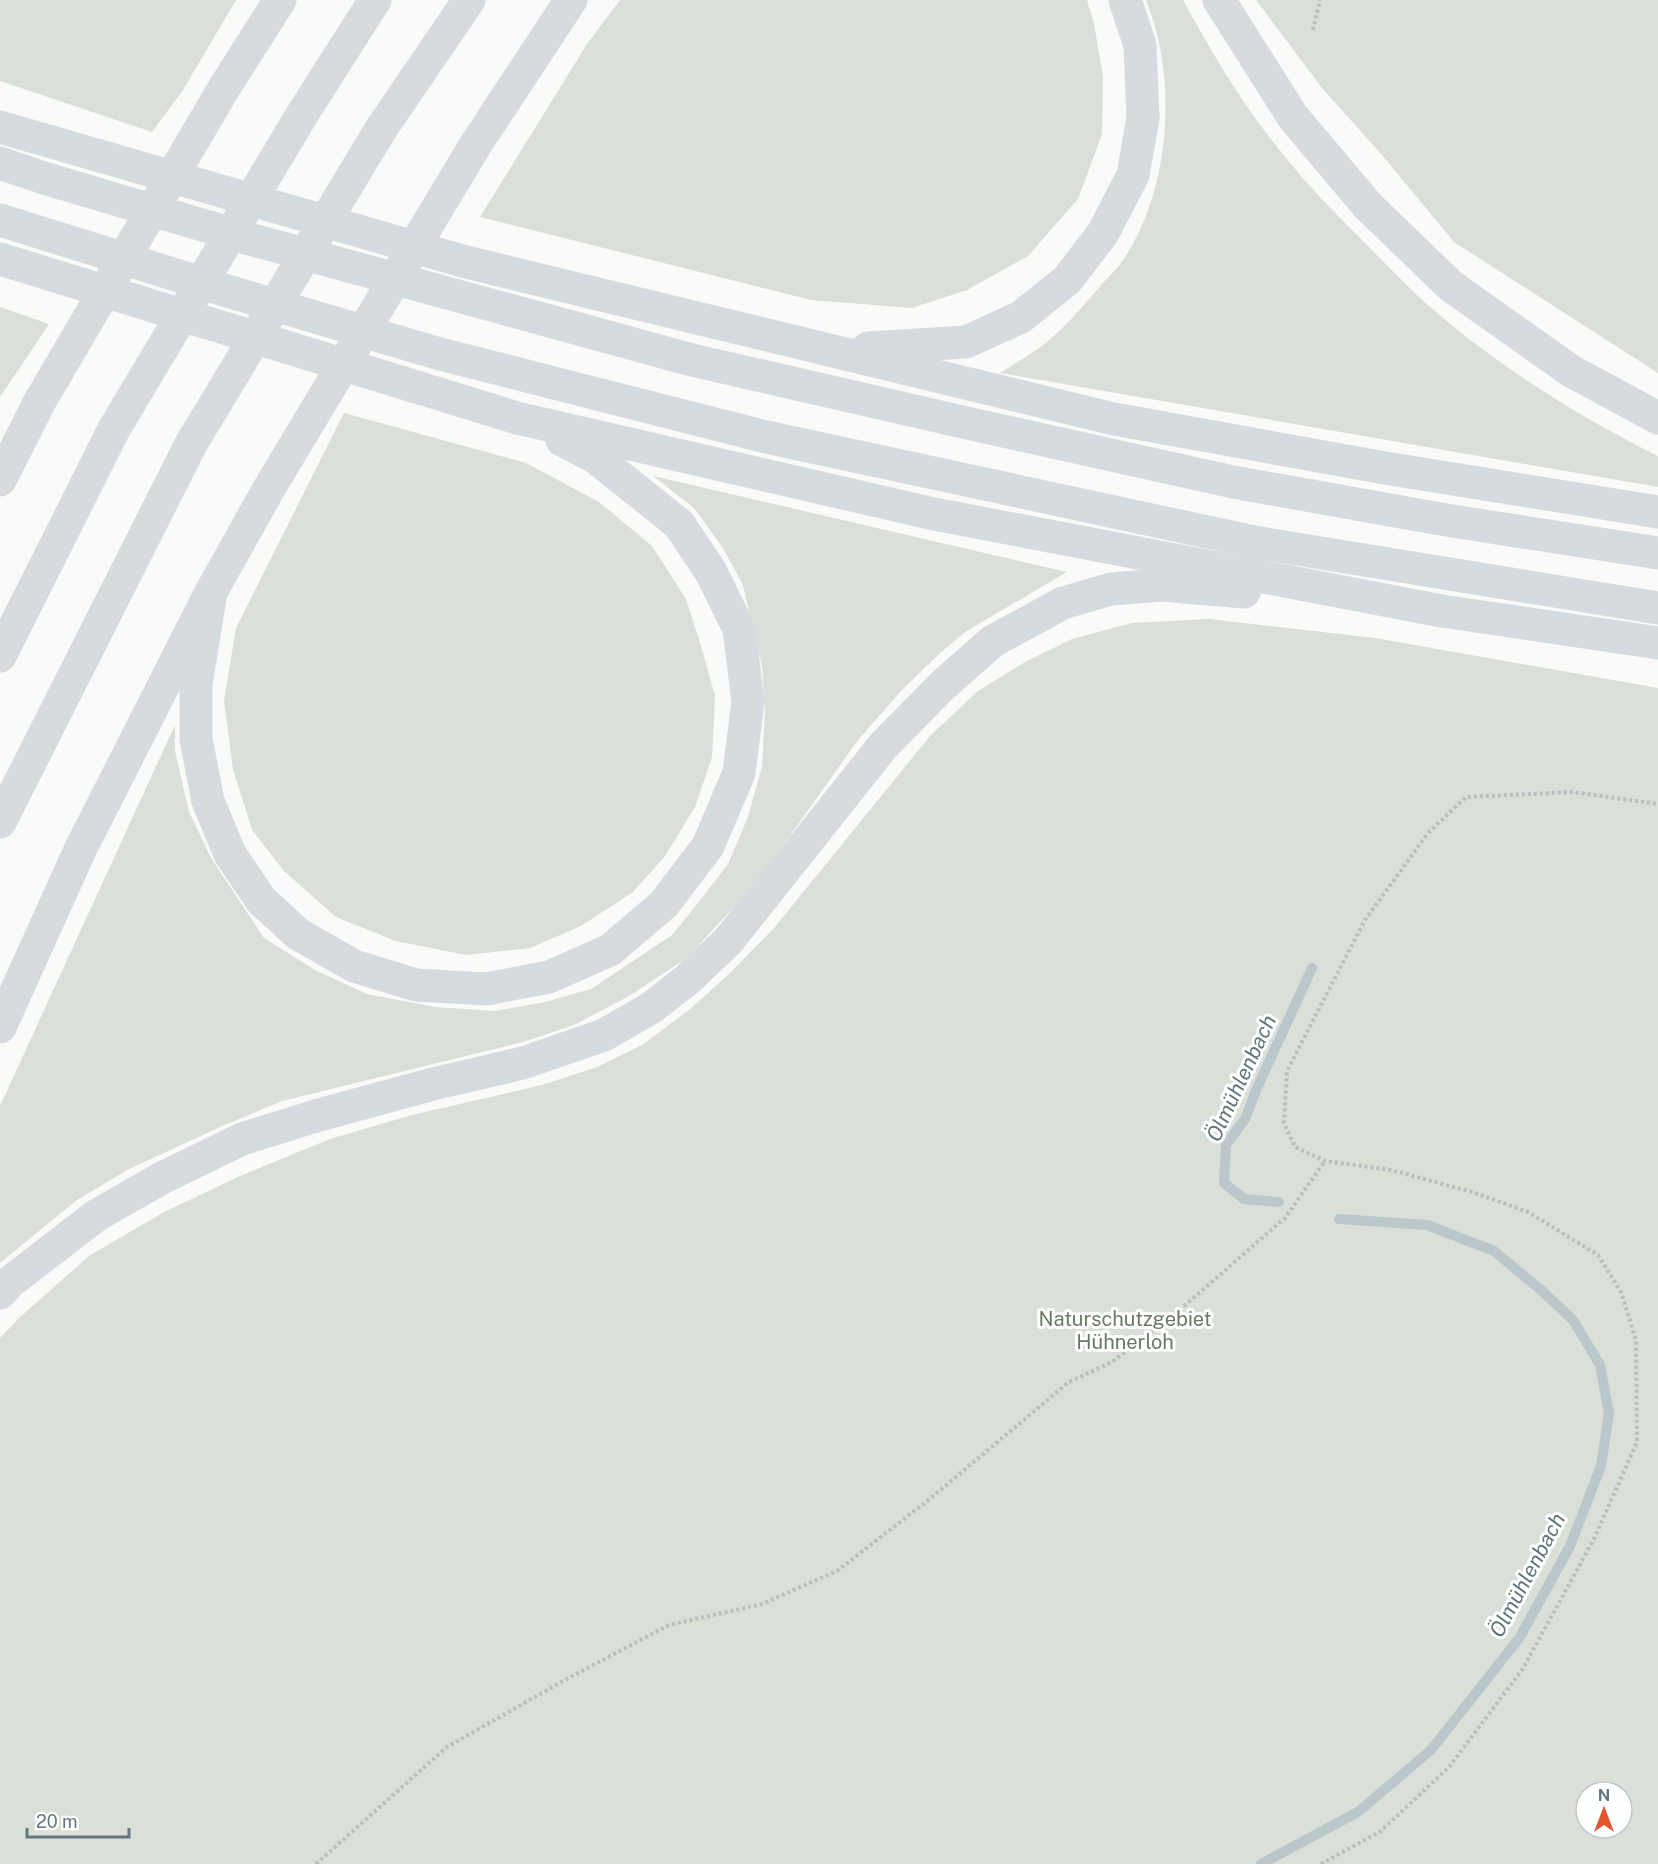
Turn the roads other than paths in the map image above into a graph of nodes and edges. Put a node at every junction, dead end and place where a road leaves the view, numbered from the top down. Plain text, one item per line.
1 (280, 0) edge
2 (375, 0) edge
3 (469, 0) edge
4 (571, 0) edge
5 (1125, 0) edge
6 (1219, 0) edge
7 (0, 127) edge
8 (0, 163) edge
9 (0, 220) edge
10 (8, 261) edge
11 (602, 294) junction
12 (40, 401) junction
13 (517, 418) junction
14 (1658, 418) edge
15 (0, 454) edge
16 (0, 480) edge
17 (1658, 512) edge
18 (1658, 553) edge
19 (212, 592) junction
20 (1658, 608) edge
21 (1442, 611) junction
22 (1658, 643) edge
23 (0, 656) edge
24 (0, 822) edge
25 (0, 1027) edge
26 (0, 1293) edge

1 - 12 highway
2 - 23 highway
3 - 24 highway
4 - 19 highway
5 - 11 highway
6 - 14 highway
7 - 11 highway
8 - 18 highway
9 - 20 highway
10 - 13 highway
11 - 17 highway
12 - 15 highway
12 - 16 highway
13 - 19 highway
13 - 21 highway
19 - 25 highway
21 - 22 highway
21 - 26 highway

